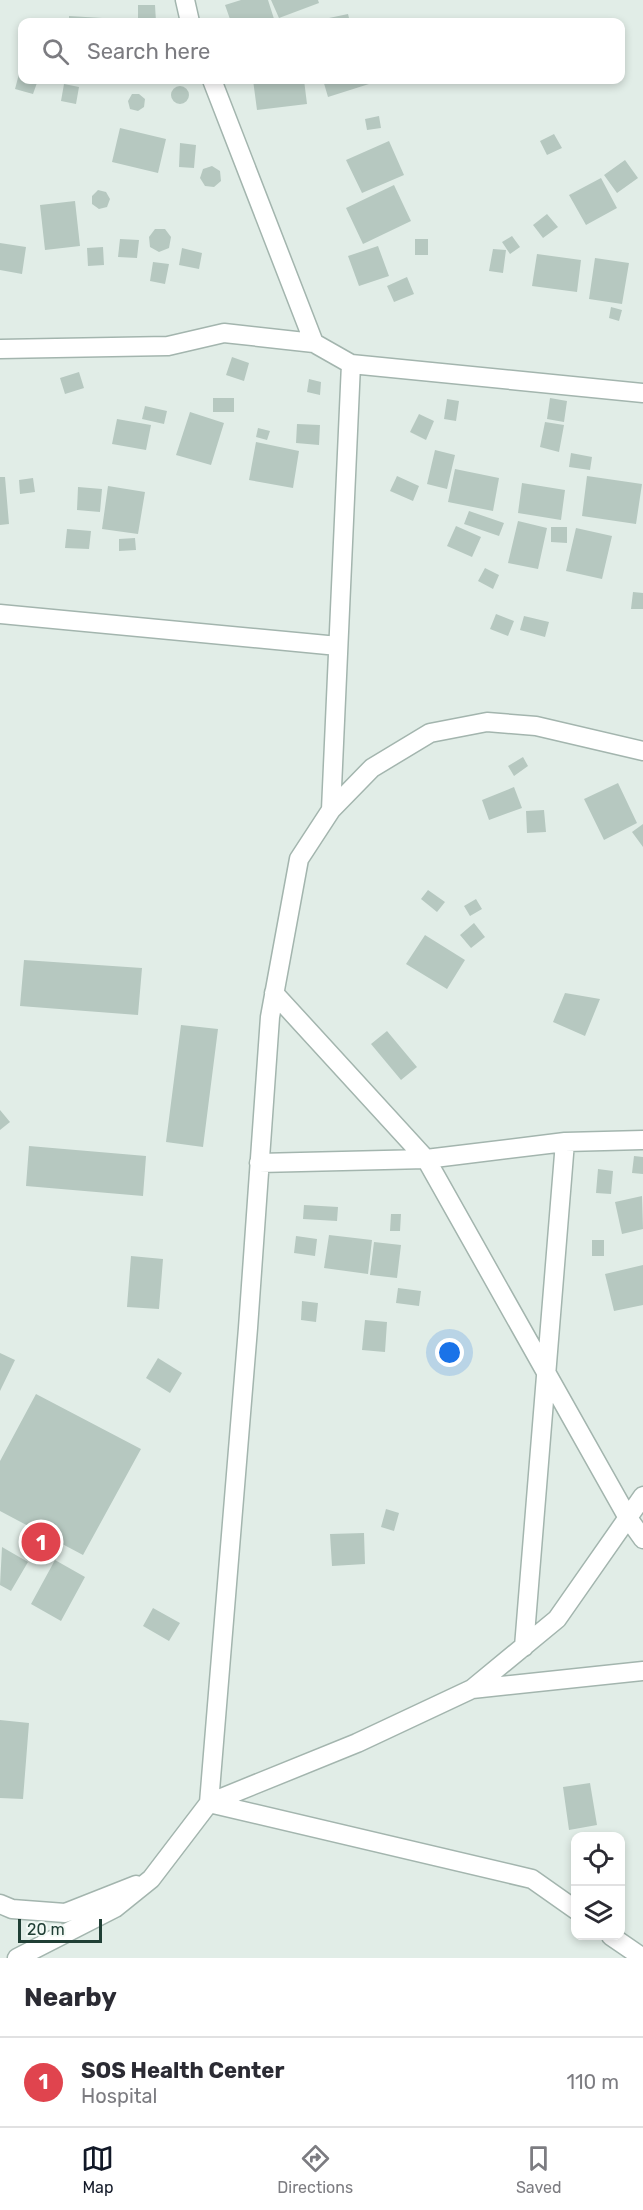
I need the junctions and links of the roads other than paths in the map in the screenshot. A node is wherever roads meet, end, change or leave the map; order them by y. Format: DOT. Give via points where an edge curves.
graph roads {
  1 [pos="184,0"];
  2 [pos="189,18"];
  3 [pos="214,84"];
  4 [pos="314,343"];
  5 [pos="0,349"];
  6 [pos="351,364"];
  7 [pos="643,393"];
  8 [pos="0,614"];
  9 [pos="338,646"];
  10 [pos="643,751"];
  11 [pos="331,810"];
  12 [pos="274,993"];
  13 [pos="643,1140"];
  14 [pos="565,1142"];
  15 [pos="426,1159"];
  16 [pos="259,1163"];
  17 [pos="546,1373"];
  18 [pos="643,1496"];
  19 [pos="628,1518"];
  20 [pos="643,1539"];
  21 [pos="524,1647"];
  22 [pos="643,1671"];
  23 [pos="472,1689"];
  24 [pos="209,1803"];
  25 [pos="151,1879"];
  26 [pos="0,1904"];
  27 [pos="571,1906"];
  28 [pos="618,1940"];
  29 [pos="17,1958"];
  30 [pos="643,1958"];
  1 -- 2 [label="street"];
  3 -- 4 [label="street"];
  4 -- 5 [label="street" via="224,333 168,346"];
  4 -- 6 [label="street"];
  6 -- 7 [label="street"];
  6 -- 9 [label="street"];
  8 -- 9 [label="street"];
  9 -- 11 [label="street"];
  10 -- 11 [label="street" via="536,726 487,722 430,734 372,768"];
  11 -- 12 [label="street" via="299,859"];
  12 -- 15 [label="street"];
  12 -- 16 [label="street"];
  13 -- 14 [label="street"];
  14 -- 15 [label="street"];
  14 -- 17 [label="street"];
  15 -- 16 [label="street"];
  15 -- 17 [label="street"];
  16 -- 24 [label="street"];
  17 -- 19 [label="street"];
  17 -- 21 [label="street"];
  18 -- 19 [label="street"];
  19 -- 20 [label="street"];
  19 -- 21 [label="street" via="557,1619"];
  21 -- 23 [label="street"];
  22 -- 23 [label="street"];
  23 -- 24 [label="street" via="357,1743"];
  24 -- 25 [label="street"];
  24 -- 27 [label="street" via="532,1879"];
  25 -- 26 [label="street" via="65,1913 12,1909"];
  25 -- 29 [label="street" via="115,1908"];
  28 -- 30 [label="street"];
}
